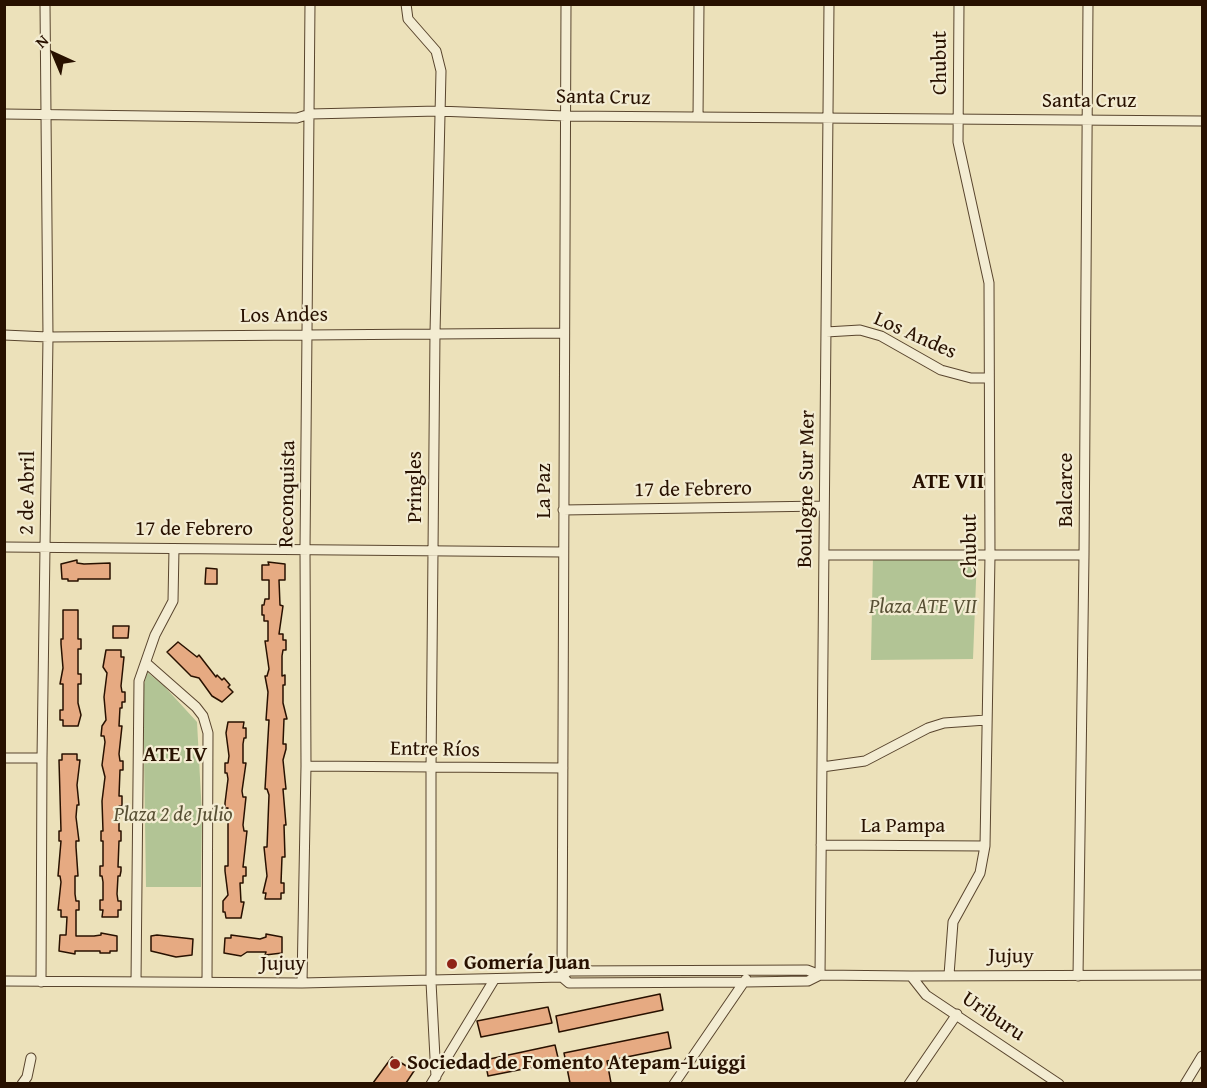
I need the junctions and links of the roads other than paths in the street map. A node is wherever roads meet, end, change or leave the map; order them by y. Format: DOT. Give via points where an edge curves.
graph roads {
  1 [pos="45,4"];
  2 [pos="310,4"];
  3 [pos="406,4"];
  4 [pos="566,4"];
  5 [pos="699,4"];
  6 [pos="829,4"];
  7 [pos="959,4"];
  8 [pos="1088,4"];
  9 [pos="438,111"];
  10 [pos="4,114"];
  11 [pos="45,114"];
  12 [pos="310,114"];
  13 [pos="565,116"];
  14 [pos="698,117"];
  15 [pos="828,119"];
  16 [pos="959,120"];
  17 [pos="1088,120"];
  18 [pos="1203,121"];
  19 [pos="826,332"];
  20 [pos="435,333"];
  21 [pos="564,333"];
  22 [pos="307,334"];
  23 [pos="4,335"];
  24 [pos="48,337"];
  25 [pos="989,378"];
  26 [pos="824,506"];
  27 [pos="563,510"];
  28 [pos="46,546"];
  29 [pos="4,547"];
  30 [pos="174,549"];
  31 [pos="305,549"];
  32 [pos="433,550"];
  33 [pos="562,552"];
  34 [pos="824,555"];
  35 [pos="1084,555"];
  36 [pos="990,556"];
  37 [pos="146,663"];
  38 [pos="986,720"];
  39 [pos="4,758"];
  40 [pos="42,758"];
  41 [pos="306,766"];
  42 [pos="822,767"];
  43 [pos="431,768"];
  44 [pos="562,768"];
  45 [pos="821,845"];
  46 [pos="986,846"];
  47 [pos="751,971"];
  48 [pos="820,975"];
  49 [pos="949,975"];
  50 [pos="1203,975"];
  51 [pos="911,976"];
  52 [pos="1077,976"];
  53 [pos="562,977"];
  54 [pos="494,980"];
  55 [pos="4,981"];
  56 [pos="42,981"];
  57 [pos="136,981"];
  58 [pos="207,982"];
  59 [pos="431,982"];
  60 [pos="744,982"];
  61 [pos="302,983"];
  62 [pos="957,1014"];
  63 [pos="1203,1056"];
  64 [pos="31,1058"];
  65 [pos="434,1080"];
  66 [pos="22,1083"];
  67 [pos="674,1083"];
  68 [pos="909,1083"];
  69 [pos="1059,1083"];
  70 [pos="1185,1083"];
  1 -- 11 [label="street, 2 de Abril"];
  2 -- 12 [label="street, Reconquista"];
  3 -- 9 [label="street, Pringles" via="408,19 441,61"];
  4 -- 13 [label="street, La Paz"];
  5 -- 14 [label="street"];
  6 -- 15 [label="street, Boulogne Sur Mer"];
  7 -- 16 [label="street, Chubut"];
  8 -- 17 [label="street, Balcarce"];
  9 -- 12 [label="street, Santa Cruz"];
  9 -- 13 [label="street, Santa Cruz"];
  9 -- 20 [label="street, Pringles"];
  10 -- 11 [label="street, Santa Cruz"];
  11 -- 12 [label="street, Santa Cruz" via="297,118"];
  11 -- 24 [label="street, 2 de Abril"];
  12 -- 22 [label="street, Reconquista"];
  13 -- 14 [label="street, Santa Cruz"];
  13 -- 21 [label="street, La Paz"];
  14 -- 15 [label="street, Santa Cruz"];
  15 -- 16 [label="street, Santa Cruz"];
  15 -- 19 [label="street, Boulogne Sur Mer"];
  16 -- 17 [label="street, Santa Cruz"];
  16 -- 25 [label="street, Chubut" via="960,160 989,283"];
  17 -- 18 [label="street, Santa Cruz"];
  17 -- 35 [label="street, Balcarce"];
  19 -- 25 [label="street, Los Andes" via="860,330 881,336 941,370"];
  19 -- 26 [label="street, Boulogne Sur Mer"];
  20 -- 21 [label="street, Los Andes"];
  20 -- 22 [label="street, Los Andes"];
  20 -- 32 [label="street, Pringles"];
  21 -- 27 [label="street, La Paz"];
  22 -- 24 [label="street, Los Andes"];
  22 -- 31 [label="street, Reconquista"];
  23 -- 24 [label="street, Los Andes"];
  24 -- 28 [label="street, 2 de Abril"];
  25 -- 36 [label="street, Chubut"];
  26 -- 27 [label="street, 17 de Febrero"];
  26 -- 34 [label="street, Boulogne Sur Mer"];
  27 -- 33 [label="street, La Paz"];
  28 -- 29 [label="street, 17 de Febrero"];
  28 -- 30 [label="street, 17 de Febrero"];
  28 -- 40 [label="street, 2 de Abril"];
  30 -- 31 [label="street, 17 de Febrero"];
  30 -- 37 [label="street" via="173,601"];
  31 -- 32 [label="street, 17 de Febrero"];
  31 -- 41 [label="street, Reconquista"];
  32 -- 33 [label="street, 17 de Febrero"];
  32 -- 43 [label="street, Pringles"];
  33 -- 44 [label="street, La Paz"];
  34 -- 36 [label="street"];
  34 -- 42 [label="street, Boulogne Sur Mer"];
  35 -- 36 [label="street"];
  35 -- 52 [label="street, Balcarce"];
  36 -- 38 [label="street, Chubut"];
  37 -- 57 [label="street" via="139,681 137,726"];
  37 -- 58 [label="street" via="196,707 208,733"];
  38 -- 42 [label="street" via="944,723 865,761"];
  38 -- 46 [label="street, Chubut"];
  39 -- 40 [label="street"];
  40 -- 56 [label="street, 2 de Abril"];
  41 -- 43 [label="street, Entre Ríos"];
  41 -- 61 [label="street, Reconquista"];
  42 -- 45 [label="street, Boulogne Sur Mer"];
  43 -- 44 [label="street, Entre Ríos"];
  43 -- 59 [label="street, Pringles"];
  44 -- 53 [label="street, La Paz"];
  45 -- 46 [label="street, La Pampa"];
  45 -- 48 [label="street, Boulogne Sur Mer"];
  46 -- 49 [label="street, Chubut" via="980,873 953,921"];
  47 -- 48 [label="street" via="807,970"];
  47 -- 53 [label="street" via="568,971"];
  47 -- 60 [label="street"];
  48 -- 51 [label="street, Jujuy"];
  48 -- 60 [label="street" via="808,981"];
  49 -- 51 [label="street, Jujuy"];
  49 -- 52 [label="street, Jujuy"];
  50 -- 52 [label="street, Jujuy"];
  51 -- 62 [label="street, Uriburu" via="927,995"];
  53 -- 54 [label="street, Jujuy"];
  53 -- 60 [label="street" via="568,983"];
  54 -- 59 [label="street, Jujuy"];
  54 -- 65 [label="street"];
  55 -- 56 [label="street, Jujuy"];
  56 -- 57 [label="street, Jujuy"];
  57 -- 58 [label="street, Jujuy"];
  58 -- 61 [label="street, Jujuy"];
  59 -- 61 [label="street, Jujuy"];
  59 -- 65 [label="street, Pringles"];
  60 -- 67 [label="street"];
  62 -- 68 [label="street"];
  62 -- 69 [label="street, Uriburu"];
  63 -- 70 [label="street"];
  64 -- 66 [label="street"];
}
